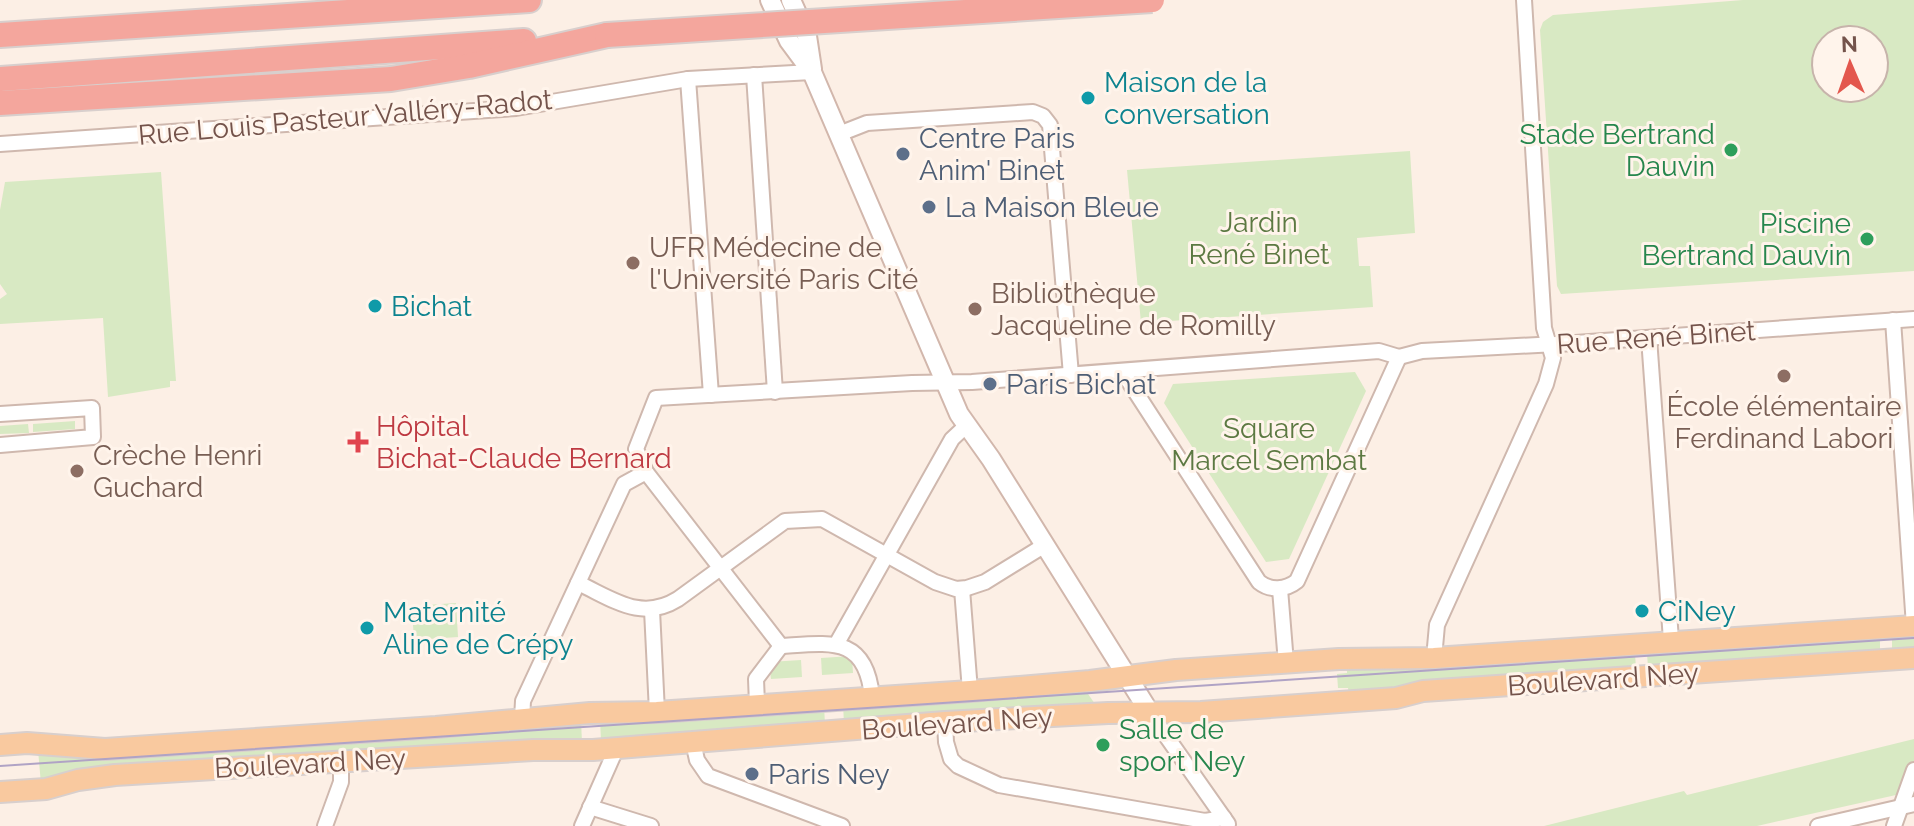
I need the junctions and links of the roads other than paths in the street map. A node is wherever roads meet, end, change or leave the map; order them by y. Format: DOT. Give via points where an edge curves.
graph roads {
  1 [pos="529,0"];
  2 [pos="770,0"];
  3 [pos="791,0"];
  4 [pos="1152,0"];
  5 [pos="1524,0"];
  6 [pos="0,35"];
  7 [pos="607,35"];
  8 [pos="812,72"];
  9 [pos="754,75"];
  10 [pos="0,79"];
  11 [pos="688,79"];
  12 [pos="0,103"];
  13 [pos="839,134"];
  14 [pos="0,144"];
  15 [pos="1914,319"];
  16 [pos="1893,320"];
  17 [pos="1649,338"];
  18 [pos="1549,345"];
  19 [pos="1399,357"];
  20 [pos="1122,371"];
  21 [pos="1071,375"];
  22 [pos="945,382"];
  23 [pos="775,392"];
  24 [pos="711,395"];
  25 [pos="0,414"];
  26 [pos="967,425"];
  27 [pos="0,445"];
  28 [pos="646,472"];
  29 [pos="1045,545"];
  30 [pos="887,555"];
  31 [pos="721,567"];
  32 [pos="578,583"];
  33 [pos="962,589"];
  34 [pos="1280,589"];
  35 [pos="652,610"];
  36 [pos="1914,626"];
  37 [pos="1671,640"];
  38 [pos="837,643"];
  39 [pos="781,646"];
  40 [pos="1434,658"];
  41 [pos="1914,658"];
  42 [pos="1286,663"];
  43 [pos="1128,676"];
  44 [pos="970,691"];
  45 [pos="872,697"];
  46 [pos="757,704"];
  47 [pos="657,712"];
  48 [pos="1150,713"];
  49 [pos="522,719"];
  50 [pos="945,722"];
  51 [pos="693,742"];
  52 [pos="0,745"];
  53 [pos="617,747"];
  54 [pos="341,762"];
  55 [pos="1914,770"];
  56 [pos="0,792"];
  57 [pos="1906,802"];
  58 [pos="590,807"];
  59 [pos="1226,822"];
  60 [pos="325,826"];
  61 [pos="582,826"];
  62 [pos="651,826"];
  63 [pos="842,826"];
  64 [pos="1818,826"];
  65 [pos="1894,826"];
  1 -- 6 [label="highway"];
  2 -- 8 [label="street" via="789,41"];
  3 -- 8 [label="street" via="807,36"];
  4 -- 7 [label="highway, bridge"];
  5 -- 18 [label="street"];
  7 -- 10 [label="highway"];
  7 -- 12 [label="highway" via="391,79"];
  8 -- 9 [label="street, Rue Louis Pasteur Valléry-Radot"];
  8 -- 13 [label="street"];
  9 -- 11 [label="street, Rue Louis Pasteur Valléry-Radot"];
  9 -- 23 [label="street"];
  11 -- 14 [label="street, Rue Louis Pasteur Valléry-Radot" via="516,108"];
  11 -- 24 [label="street"];
  13 -- 21 [label="street" via="867,123 1033,112 1048,121"];
  13 -- 22 [label="street"];
  15 -- 16 [label="street, Rue René Binet"];
  16 -- 17 [label="street, Rue René Binet"];
  16 -- 36 [label="street"];
  17 -- 18 [label="street, Rue René Binet"];
  17 -- 37 [label="street"];
  18 -- 19 [label="street, Rue René Binet" via="1422,351"];
  18 -- 40 [label="street" via="1553,358 1546,384 1437,625"];
  19 -- 20 [label="street, Rue René Binet" via="1379,351"];
  19 -- 34 [label="street" via="1297,581"];
  20 -- 21 [label="street"];
  20 -- 34 [label="street" via="1259,582"];
  21 -- 22 [label="street"];
  22 -- 23 [label="street"];
  22 -- 26 [label="street"];
  23 -- 24 [label="street"];
  24 -- 28 [label="street" via="656,398 636,449"];
  25 -- 27 [label="street" via="92,408 93,437"];
  26 -- 29 [label="street"];
  26 -- 30 [label="street" via="952,439"];
  28 -- 31 [label="street"];
  28 -- 32 [label="street" via="624,484"];
  29 -- 33 [label="street" via="985,582"];
  29 -- 43 [label="street"];
  30 -- 31 [label="street" via="822,519 785,521"];
  30 -- 33 [label="street" via="945,586"];
  30 -- 38 [label="street"];
  31 -- 35 [label="street" via="670,604"];
  31 -- 39 [label="street"];
  32 -- 35 [label="street" via="634,608"];
  32 -- 49 [label="street" via="523,701"];
  33 -- 44 [label="street"];
  34 -- 42 [label="street"];
  35 -- 47 [label="street"];
  36 -- 37 [label="main road, Boulevard Ney"];
  37 -- 40 [label="main road, Boulevard Ney"];
  38 -- 39 [label="street"];
  38 -- 45 [label="street" via="853,652 870,673"];
  39 -- 46 [label="street" via="756,679"];
  40 -- 42 [label="main road, Boulevard Ney"];
  41 -- 48 [label="main road, Boulevard Ney"];
  42 -- 43 [label="main road, Boulevard Ney"];
  43 -- 44 [label="main road, Boulevard Ney"];
  43 -- 48 [label="street"];
  44 -- 45 [label="main road, Boulevard Ney"];
  45 -- 46 [label="main road, Boulevard Ney"];
  46 -- 47 [label="main road, Boulevard Ney"];
  47 -- 49 [label="main road, Boulevard Ney"];
  48 -- 50 [label="main road, Boulevard Ney"];
  48 -- 59 [label="street"];
  49 -- 52 [label="main road, Boulevard Ney" via="105,749"];
  50 -- 51 [label="main road, Boulevard Ney"];
  50 -- 59 [label="street" via="951,759 999,785"];
  51 -- 53 [label="main road, Boulevard Ney"];
  51 -- 63 [label="street" via="708,776"];
  53 -- 54 [label="main road, Boulevard Ney"];
  53 -- 58 [label="street"];
  54 -- 56 [label="main road, Boulevard Ney" via="100,776 46,789"];
  54 -- 60 [label="street" via="341,782"];
  55 -- 57 [label="street"];
  57 -- 64 [label="street"];
  57 -- 65 [label="street"];
  58 -- 61 [label="street"];
  58 -- 62 [label="street"];
}
